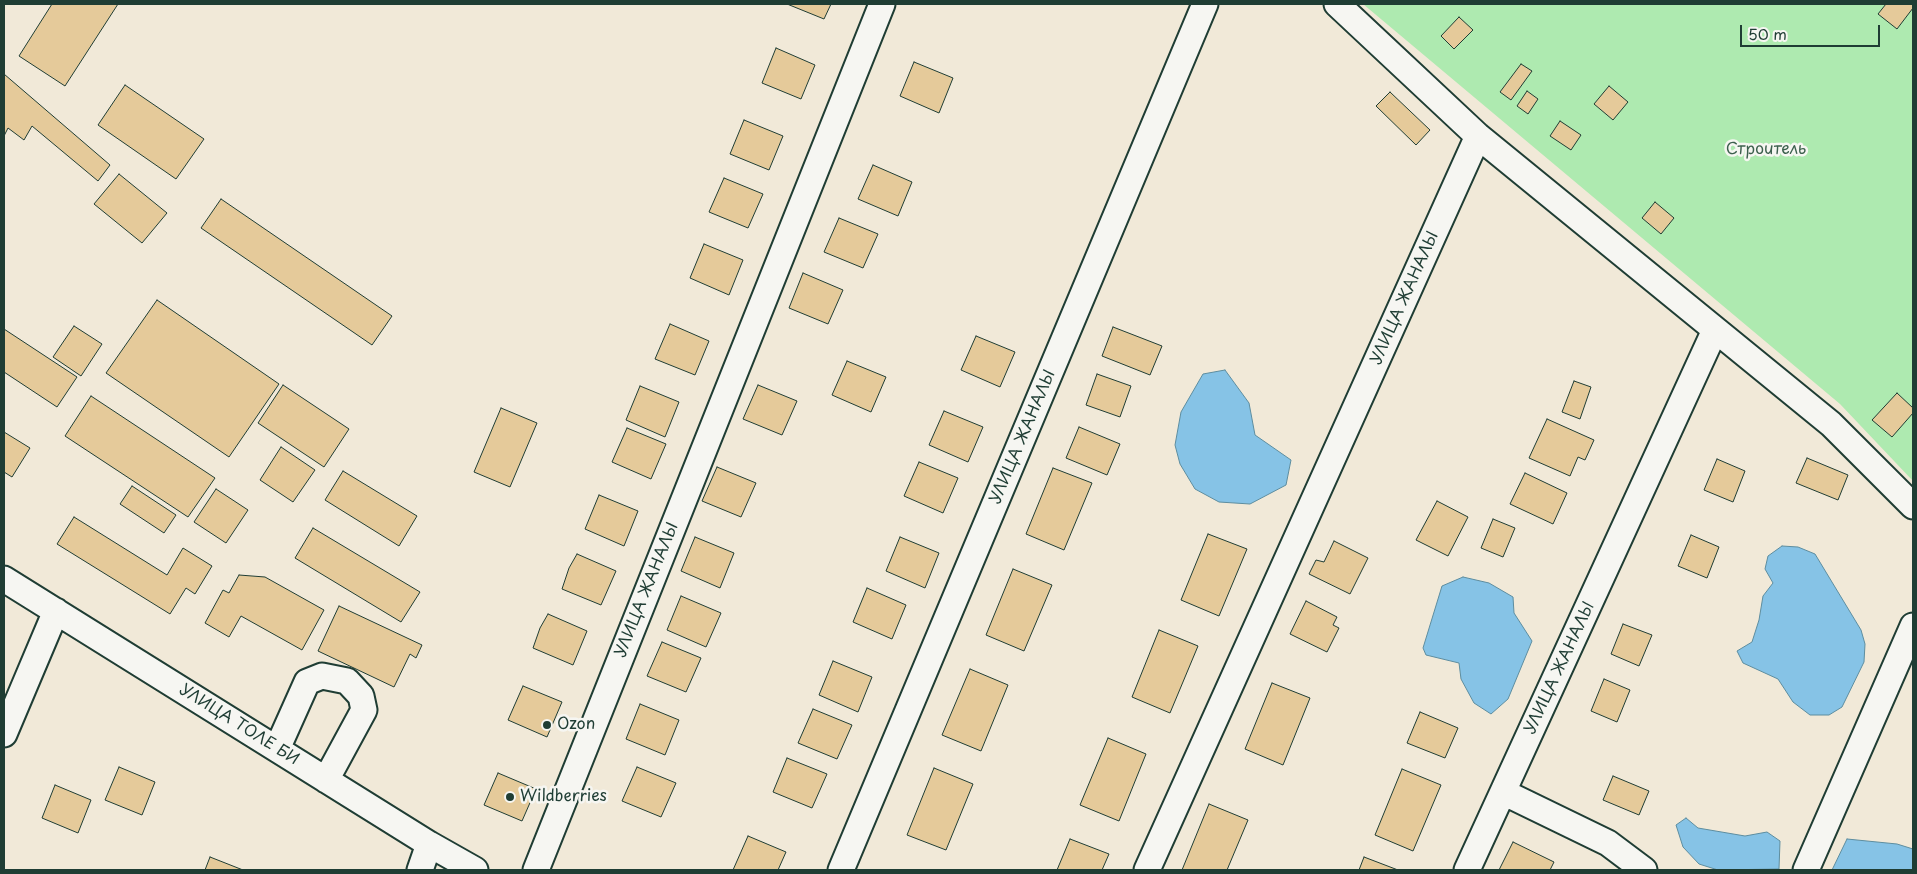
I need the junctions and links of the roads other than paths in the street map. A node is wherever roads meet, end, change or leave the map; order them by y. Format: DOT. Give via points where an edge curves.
graph roads {
  1 [pos="882,4"];
  2 [pos="1206,4"];
  3 [pos="1337,4"];
  4 [pos="1478,136"];
  5 [pos="1715,330"];
  6 [pos="1913,506"];
  7 [pos="4,580"];
  8 [pos="56,611"];
  9 [pos="1913,626"];
  10 [pos="4,734"];
  11 [pos="277,749"];
  12 [pos="326,780"];
  13 [pos="1503,792"];
  14 [pos="430,844"];
  15 [pos="420,870"];
  16 [pos="475,870"];
  17 [pos="536,870"];
  18 [pos="841,870"];
  19 [pos="1147,870"];
  20 [pos="1467,870"];
  21 [pos="1644,870"];
  22 [pos="1806,870"];
  1 -- 17 [label="street, УЛИЦА ЖАНАЛЫ"];
  2 -- 18 [label="street, УЛИЦА ЖАНАЛЫ"];
  3 -- 4 [label="street"];
  4 -- 5 [label="street"];
  4 -- 19 [label="street, УЛИЦА ЖАНАЛЫ"];
  5 -- 6 [label="street" via="1831,424"];
  5 -- 13 [label="street, УЛИЦА ЖАНАЛЫ"];
  7 -- 8 [label="street, УЛИЦА ТОЛЕ БИ"];
  8 -- 10 [label="street"];
  8 -- 11 [label="street, УЛИЦА ТОЛЕ БИ"];
  9 -- 22 [label="street"];
  11 -- 12 [label="street, УЛИЦА ТОЛЕ БИ"];
  11 -- 12 [label="street" via="307,682 322,676 347,681 361,696 364,710"];
  12 -- 14 [label="street, УЛИЦА ТОЛЕ БИ"];
  13 -- 20 [label="street, УЛИЦА ЖАНАЛЫ"];
  13 -- 21 [label="street" via="1608,843"];
  14 -- 15 [label="street"];
  14 -- 16 [label="street, УЛИЦА ТОЛЕ БИ"];
}
